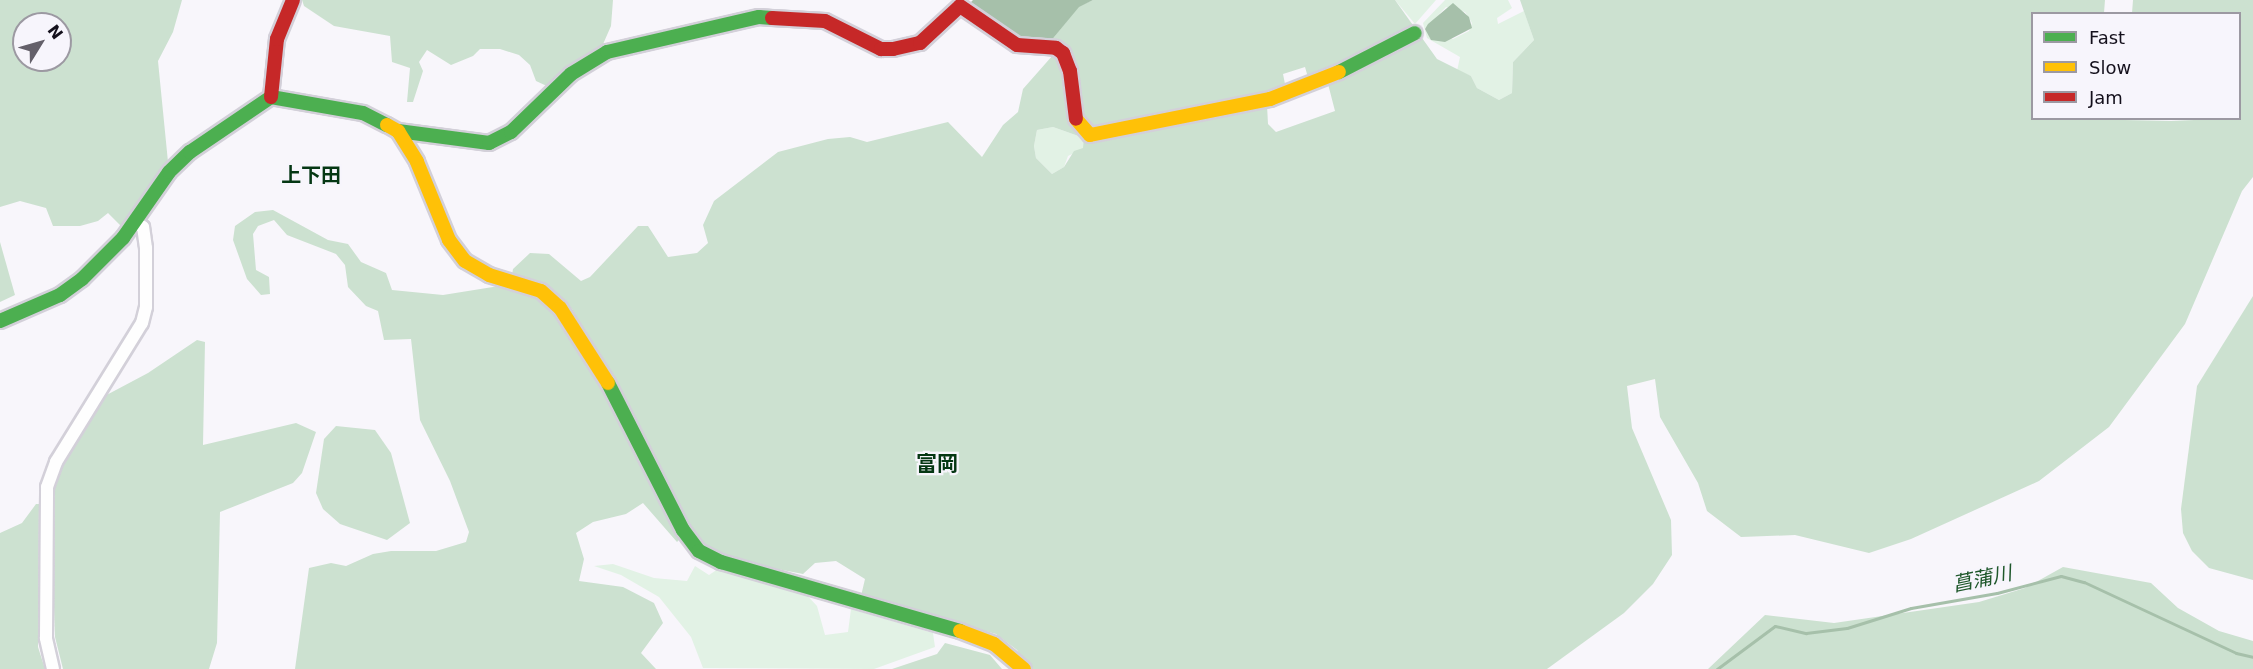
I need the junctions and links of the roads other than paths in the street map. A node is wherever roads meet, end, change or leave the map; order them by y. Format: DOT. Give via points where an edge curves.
graph roads {
  1 [pos="293,0"];
  2 [pos="1415,33"];
  3 [pos="271,97"];
  4 [pos="398,131"];
  5 [pos="134,222"];
  6 [pos="0,321"];
  7 [pos="53,669"];
  8 [pos="1024,669"];
  1 -- 3 [label="street" via="277,39"];
  2 -- 4 [label="street" via="1320,82 1270,99 1090,135 1077,122 1070,71 1063,53 1056,48 1017,45 960,6 920,43 893,50 881,49 825,21 759,17 607,52 571,74 511,132 489,143"];
  3 -- 4 [label="street" via="363,113"];
  3 -- 5 [label="street" via="190,152 169,172"];
  4 -- 8 [label="street" via="417,162 456,252 477,270 541,291 572,324 601,370 683,530 699,551 721,562 964,632 994,644"];
  5 -- 6 [label="street" via="105,260 82,279 60,295"];
  5 -- 7 [label="street" via="143,227 146,248 146,307 142,323 56,462 46,487 46,638"];
}
